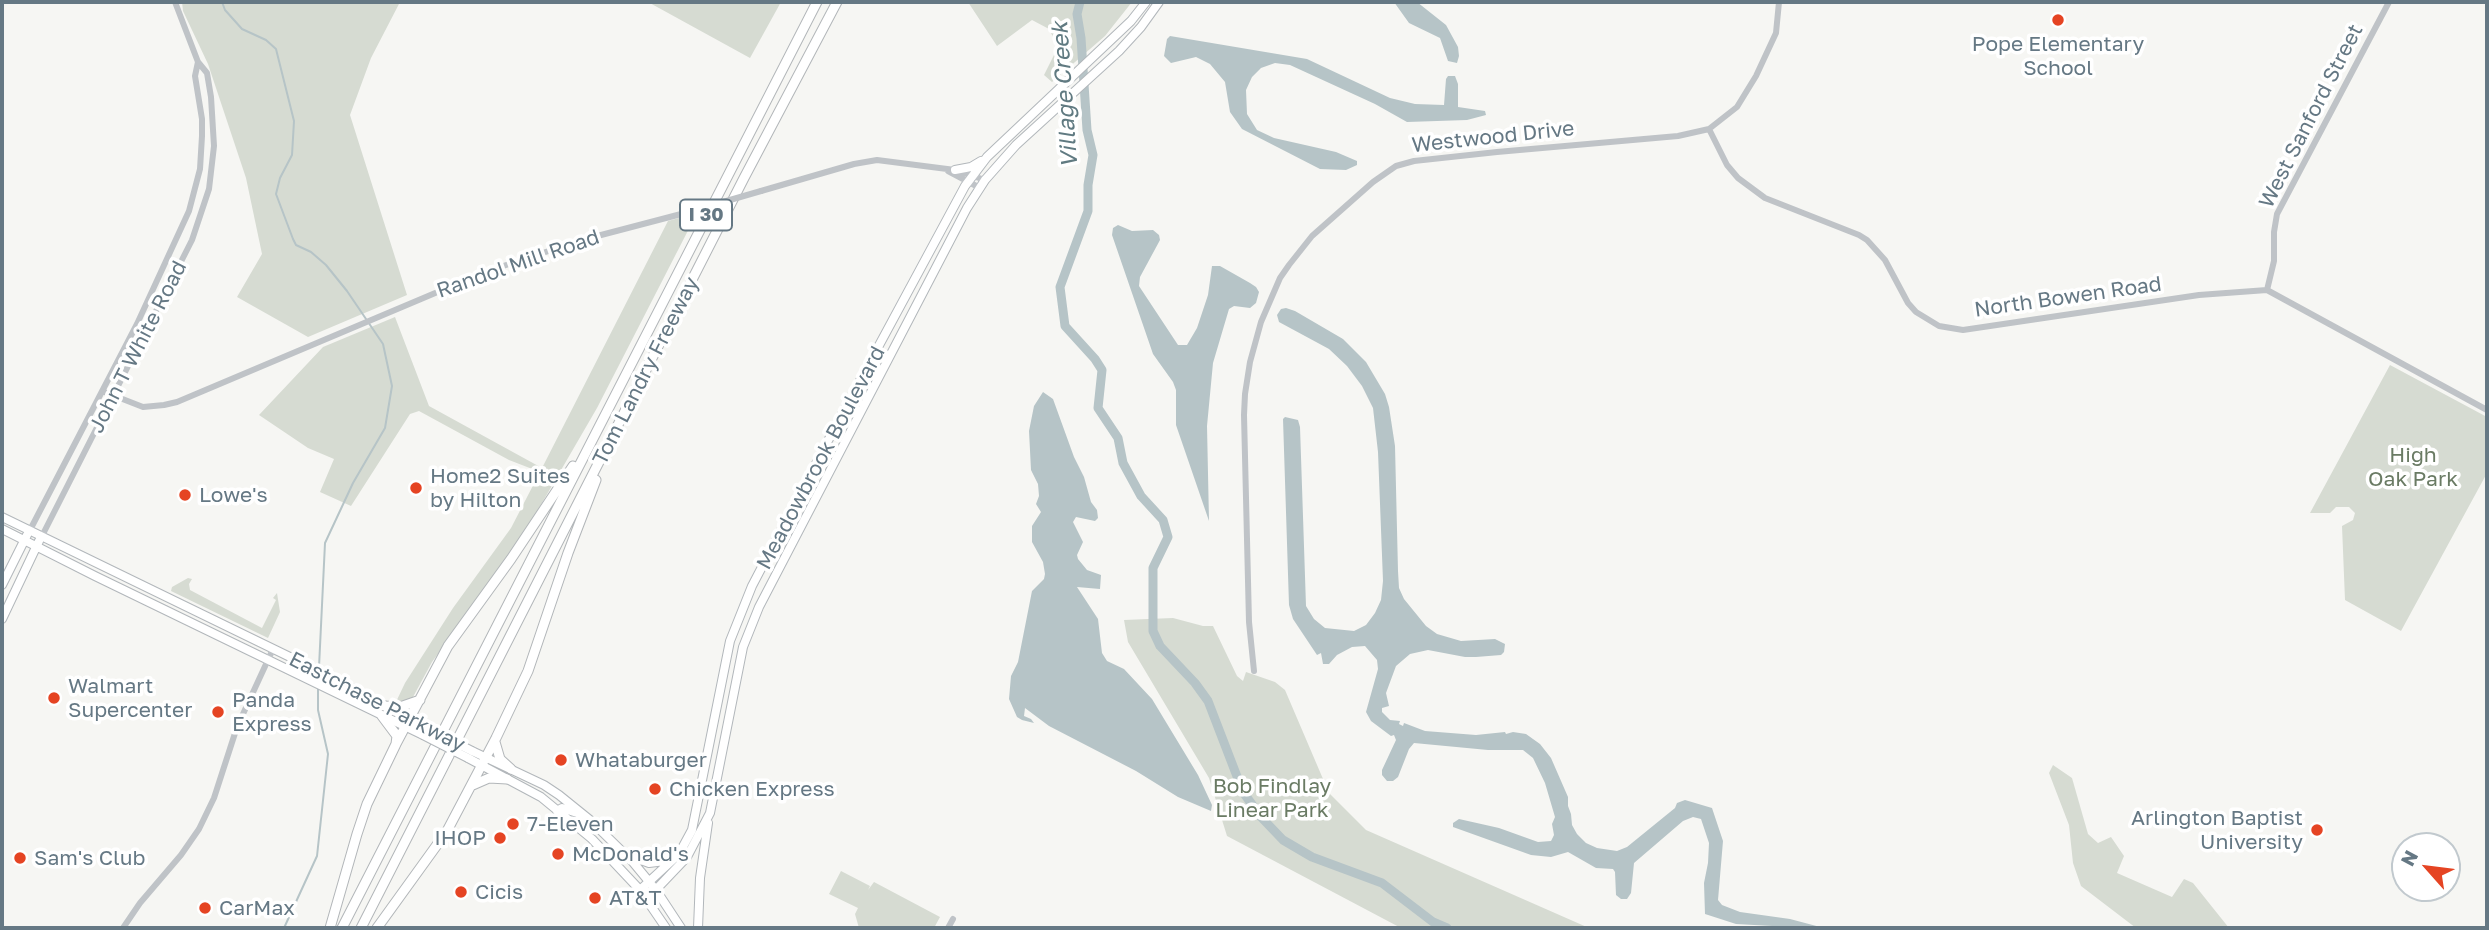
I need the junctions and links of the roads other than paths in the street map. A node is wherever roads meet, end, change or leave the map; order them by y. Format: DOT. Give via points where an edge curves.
graph roads {
  1 [pos="175,2"];
  2 [pos="817,2"];
  3 [pos="837,2"];
  4 [pos="1146,2"];
  5 [pos="1158,2"];
  6 [pos="1779,2"];
  7 [pos="2389,2"];
  8 [pos="198,62"];
  9 [pos="1709,129"];
  10 [pos="987,157"];
  11 [pos="952,170"];
  12 [pos="970,179"];
  13 [pos="982,184"];
  14 [pos="2267,290"];
  15 [pos="864,374"];
  16 [pos="876,382"];
  17 [pos="102,391"];
  18 [pos="113,397"];
  19 [pos="2487,410"];
  20 [pos="597,429"];
  21 [pos="612,439"];
  22 [pos="801,493"];
  23 [pos="813,499"];
  24 [pos="2,517"];
  25 [pos="2,528"];
  26 [pos="30,530"];
  27 [pos="42,536"];
  28 [pos="25,540"];
  29 [pos="36,545"];
  30 [pos="2,585"];
  31 [pos="162,595"];
  32 [pos="156,606"];
  33 [pos="2,618"];
  34 [pos="734,630"];
  35 [pos="747,634"];
  36 [pos="273,649"];
  37 [pos="269,659"];
  38 [pos="1254,671"];
  39 [pos="420,700"];
  40 [pos="383,711"];
  41 [pos="407,722"];
  42 [pos="495,740"];
  43 [pos="396,744"];
  44 [pos="484,762"];
  45 [pos="511,769"];
  46 [pos="507,779"];
  47 [pos="472,786"];
  48 [pos="541,797"];
  49 [pos="565,799"];
  50 [pos="557,811"];
  51 [pos="710,813"];
  52 [pos="582,814"];
  53 [pos="621,849"];
  54 [pos="682,849"];
  55 [pos="649,882"];
  56 [pos="640,890"];
  57 [pos="656,890"];
  58 [pos="647,899"];
  59 [pos="953,919"];
  60 [pos="123,928"];
  61 [pos="330,928"];
  62 [pos="342,928"];
  63 [pos="361,928"];
  64 [pos="377,928"];
  65 [pos="666,928"];
  66 [pos="681,928"];
  67 [pos="698,928"];
  68 [pos="948,928"];
  1 -- 8 [label="street, John T White Road"];
  2 -- 20 [label="highway, Tom Landry Freeway / I 30"];
  3 -- 21 [label="highway, Tom Landry Freeway / I 30"];
  4 -- 10 [label="main road, Meadowbrook Boulevard" via="1131,22"];
  5 -- 13 [label="main road" via="1141,27 1016,145"];
  6 -- 9 [label="street, Westwood Drive" via="1776,33 1756,76 1737,107"];
  7 -- 14 [label="street, West Sanford Street" via="2277,214"];
  8 -- 17 [label="street, John T White Road" via="195,76 202,136 200,169 189,211"];
  8 -- 18 [label="street, John T White Road" via="207,72 211,97 214,155 209,189 192,240"];
  9 -- 14 [label="street, North Bowen Road" via="1727,165 1765,198 1867,240 1885,260 1908,303 1939,326 1963,330 2199,295"];
  9 -- 38 [label="street, Westwood Drive" via="1678,136 1414,161 1390,169 1312,236 1280,278 1268,303 1245,394"];
  10 -- 11 [label="main road" via="971,167"];
  10 -- 12 [label="main road, Meadowbrook Boulevard"];
  11 -- 12 [label="street, Randol Mill Road"];
  11 -- 18 [label="street, Randol Mill Road, bridge" via="877,160 854,164 540,253 164,405 143,407"];
  12 -- 13 [label="street, Randol Mill Road"];
  12 -- 15 [label="main road, Meadowbrook Boulevard"];
  13 -- 16 [label="main road, Meadowbrook Boulevard"];
  14 -- 19 [label="street"];
  15 -- 16 [label="main road"];
  15 -- 22 [label="main road, Meadowbrook Boulevard"];
  16 -- 23 [label="main road, Meadowbrook Boulevard"];
  17 -- 18 [label="street, Randol Mill Road"];
  17 -- 26 [label="street, John T White Road"];
  18 -- 27 [label="street, John T White Road"];
  20 -- 39 [label="highway" via="448,646"];
  20 -- 62 [label="highway, Tom Landry Freeway / I 30"];
  21 -- 42 [label="highway" via="528,671"];
  21 -- 63 [label="highway, Tom Landry Freeway / I 30"];
  22 -- 23 [label="main road"];
  22 -- 34 [label="main road, Meadowbrook Boulevard"];
  23 -- 35 [label="main road, Meadowbrook Boulevard"];
  24 -- 26 [label="main road"];
  25 -- 28 [label="main road"];
  26 -- 27 [label="main road, Eastchase Parkway"];
  26 -- 28 [label="main road, John T White Road"];
  27 -- 29 [label="main road, John T White Road"];
  27 -- 31 [label="main road, Eastchase Parkway"];
  28 -- 29 [label="main road, Eastchase Parkway"];
  28 -- 30 [label="main road, John T White Road"];
  29 -- 32 [label="main road, Eastchase Parkway"];
  29 -- 33 [label="main road, John T White Road"];
  31 -- 32 [label="main road"];
  31 -- 36 [label="main road, Eastchase Parkway"];
  32 -- 37 [label="main road, Eastchase Parkway"];
  34 -- 35 [label="main road"];
  34 -- 54 [label="main road, Meadowbrook Boulevard" via="698,806"];
  35 -- 51 [label="main road, Meadowbrook Boulevard"];
  36 -- 37 [label="street"];
  36 -- 40 [label="main road, Eastchase Parkway" via="343,683"];
  37 -- 40 [label="main road, Eastchase Parkway"];
  37 -- 60 [label="street" via="233,736 203,821"];
  39 -- 40 [label="highway"];
  39 -- 41 [label="highway"];
  40 -- 41 [label="main road, Eastchase Parkway"];
  40 -- 43 [label="highway" via="397,736"];
  41 -- 43 [label="highway"];
  41 -- 44 [label="main road, Eastchase Parkway, bridge"];
  42 -- 44 [label="highway"];
  42 -- 45 [label="highway" via="497,753"];
  43 -- 61 [label="highway" via="364,814"];
  44 -- 45 [label="main road, Eastchase Parkway"];
  44 -- 46 [label="main road, Eastchase Parkway"];
  44 -- 47 [label="highway"];
  45 -- 49 [label="main road, Eastchase Parkway"];
  46 -- 47 [label="highway" via="489,778"];
  46 -- 48 [label="main road, Eastchase Parkway"];
  47 -- 64 [label="highway" via="447,831"];
  48 -- 49 [label="main road"];
  48 -- 50 [label="main road, Eastchase Parkway"];
  49 -- 52 [label="main road, Eastchase Parkway"];
  50 -- 52 [label="main road" via="562,808"];
  50 -- 56 [label="main road, Eastchase Parkway" via="592,839"];
  51 -- 57 [label="main road, Meadowbrook Boulevard" via="687,857"];
  51 -- 67 [label="main road"];
  52 -- 53 [label="main road, Eastchase Parkway"];
  53 -- 54 [label="main road" via="649,863 665,861"];
  53 -- 55 [label="main road, Eastchase Parkway"];
  54 -- 55 [label="main road, Meadowbrook Boulevard"];
  55 -- 56 [label="main road, Meadowbrook Boulevard"];
  55 -- 57 [label="main road, Eastchase Parkway"];
  56 -- 58 [label="main road, Eastchase Parkway"];
  57 -- 58 [label="main road, Meadowbrook Boulevard"];
  57 -- 66 [label="main road, Eastchase Parkway"];
  58 -- 65 [label="main road, Eastchase Parkway"];
  59 -- 68 [label="street"];
}
